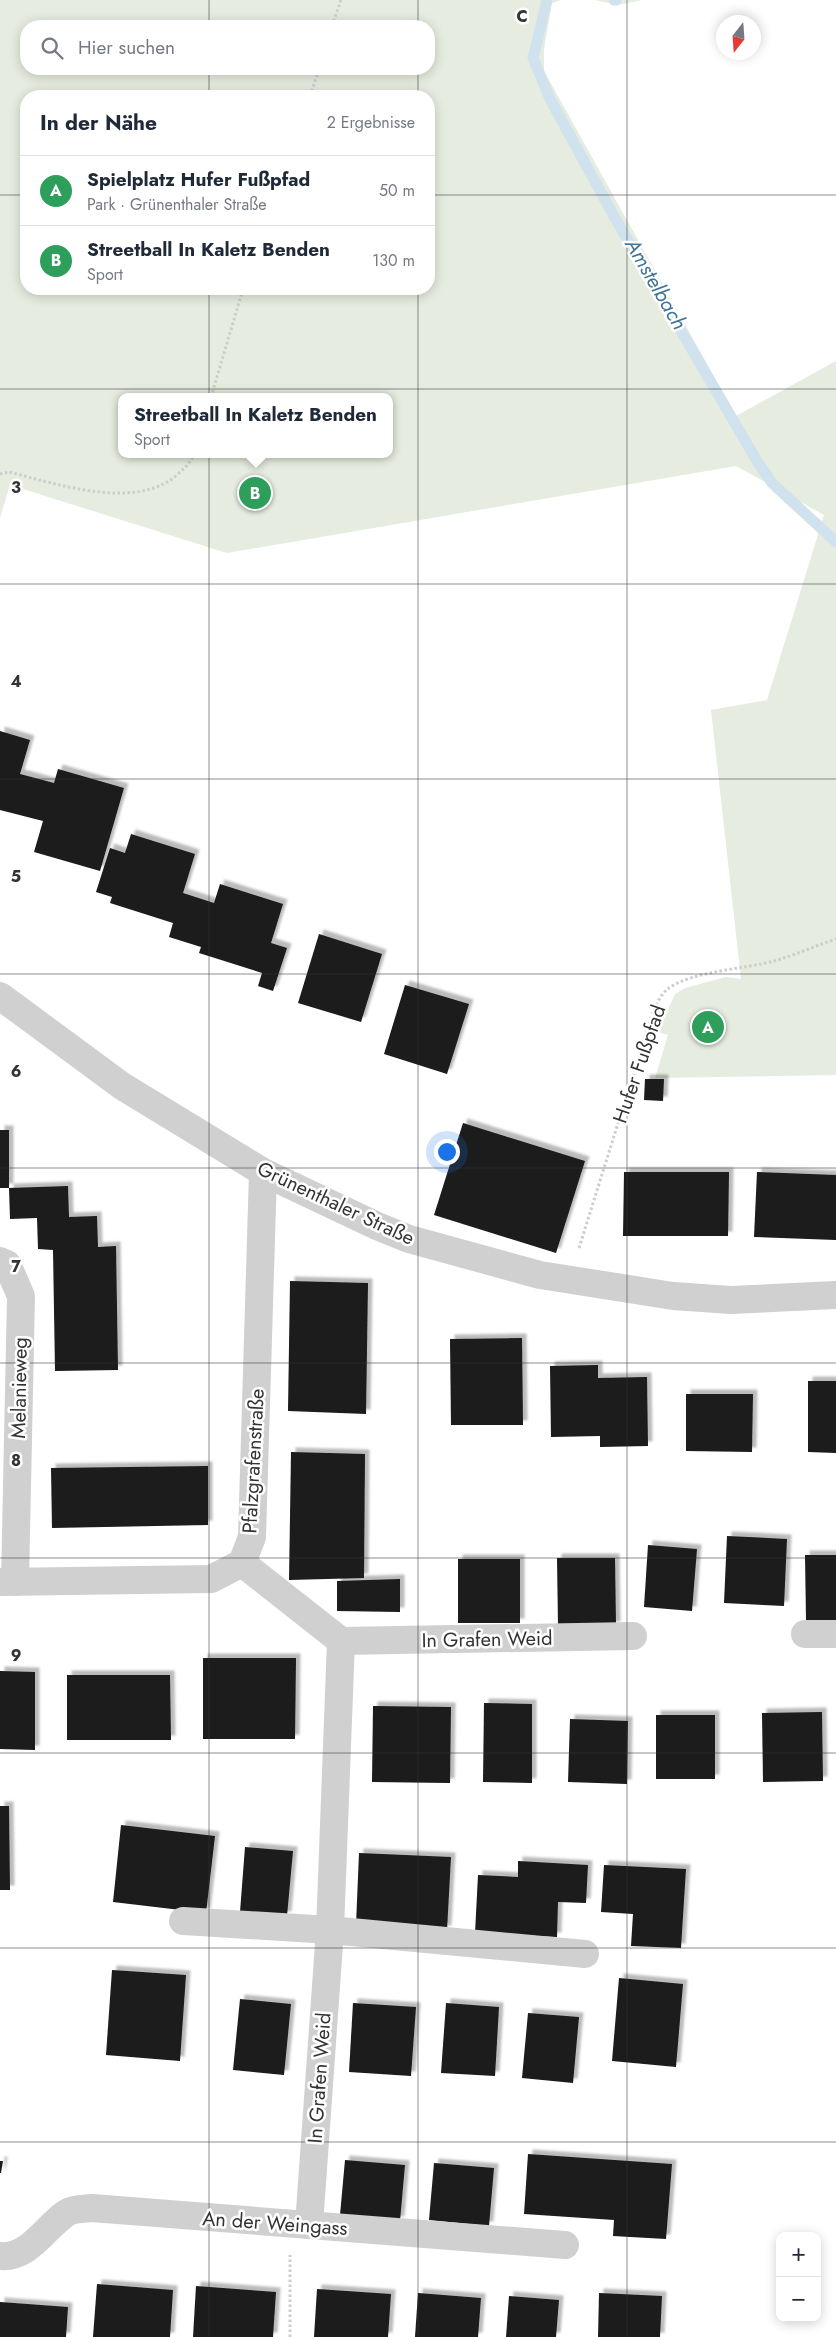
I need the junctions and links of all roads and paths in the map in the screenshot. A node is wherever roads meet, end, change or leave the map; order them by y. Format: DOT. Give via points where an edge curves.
graph roads {
  1 [pos="341,0"];
  2 [pos="334,20"];
  3 [pos="317,75"];
  4 [pos="312,90"];
  5 [pos="241,295"];
  6 [pos="212,393"];
  7 [pos="192,458"];
  8 [pos="0,474"];
  9 [pos="836,939"];
  10 [pos="0,996"];
  11 [pos="263,1172"];
  12 [pos="0,1261"];
  13 [pos="569,1280"];
  14 [pos="836,1296"];
  15 [pos="242,1563"];
  16 [pos="8,1582"];
  17 [pos="805,1634"];
  18 [pos="836,1634"];
  19 [pos="633,1636"];
  20 [pos="341,1641"];
  21 [pos="183,1921"];
  22 [pos="330,1930"];
  23 [pos="585,1954"];
  24 [pos="300,2225"];
  25 [pos="565,2245"];
  26 [pos="0,2256"];
  27 [pos="290,2337"];
  1 -- 2 [label="path"];
  3 -- 4 [label="path"];
  5 -- 6 [label="path"];
  7 -- 8 [label="path" via="167,483 136,493 86,490 9,472"];
  9 -- 13 [label="path, Hufer Fußpfad" via="773,961 732,968 668,988 650,1021"];
  10 -- 11 [label="street, Grünenthaler Straße" via="122,1086"];
  11 -- 13 [label="street, Grünenthaler Straße" via="409,1239"];
  11 -- 15 [label="street, Pfalzgrafenstraße" via="252,1537"];
  12 -- 16 [label="street, Melanieweg" via="7,1264 21,1296"];
  13 -- 14 [label="street, Grünenthaler Straße" via="673,1296 730,1300"];
  15 -- 16 [label="street, Pfalzgrafenstraße" via="211,1578"];
  15 -- 20 [label="street"];
  17 -- 18 [label="street"];
  19 -- 20 [label="street, In Grafen Weid"];
  20 -- 22 [label="street, In Grafen Weid"];
  21 -- 22 [label="street"];
  22 -- 23 [label="street"];
  22 -- 24 [label="street, In Grafen Weid"];
  24 -- 25 [label="street, An der Weingass"];
  24 -- 26 [label="street, An der Weingass" via="92,2208 66,2212 26,2249"];
  24 -- 27 [label="path"];
}
